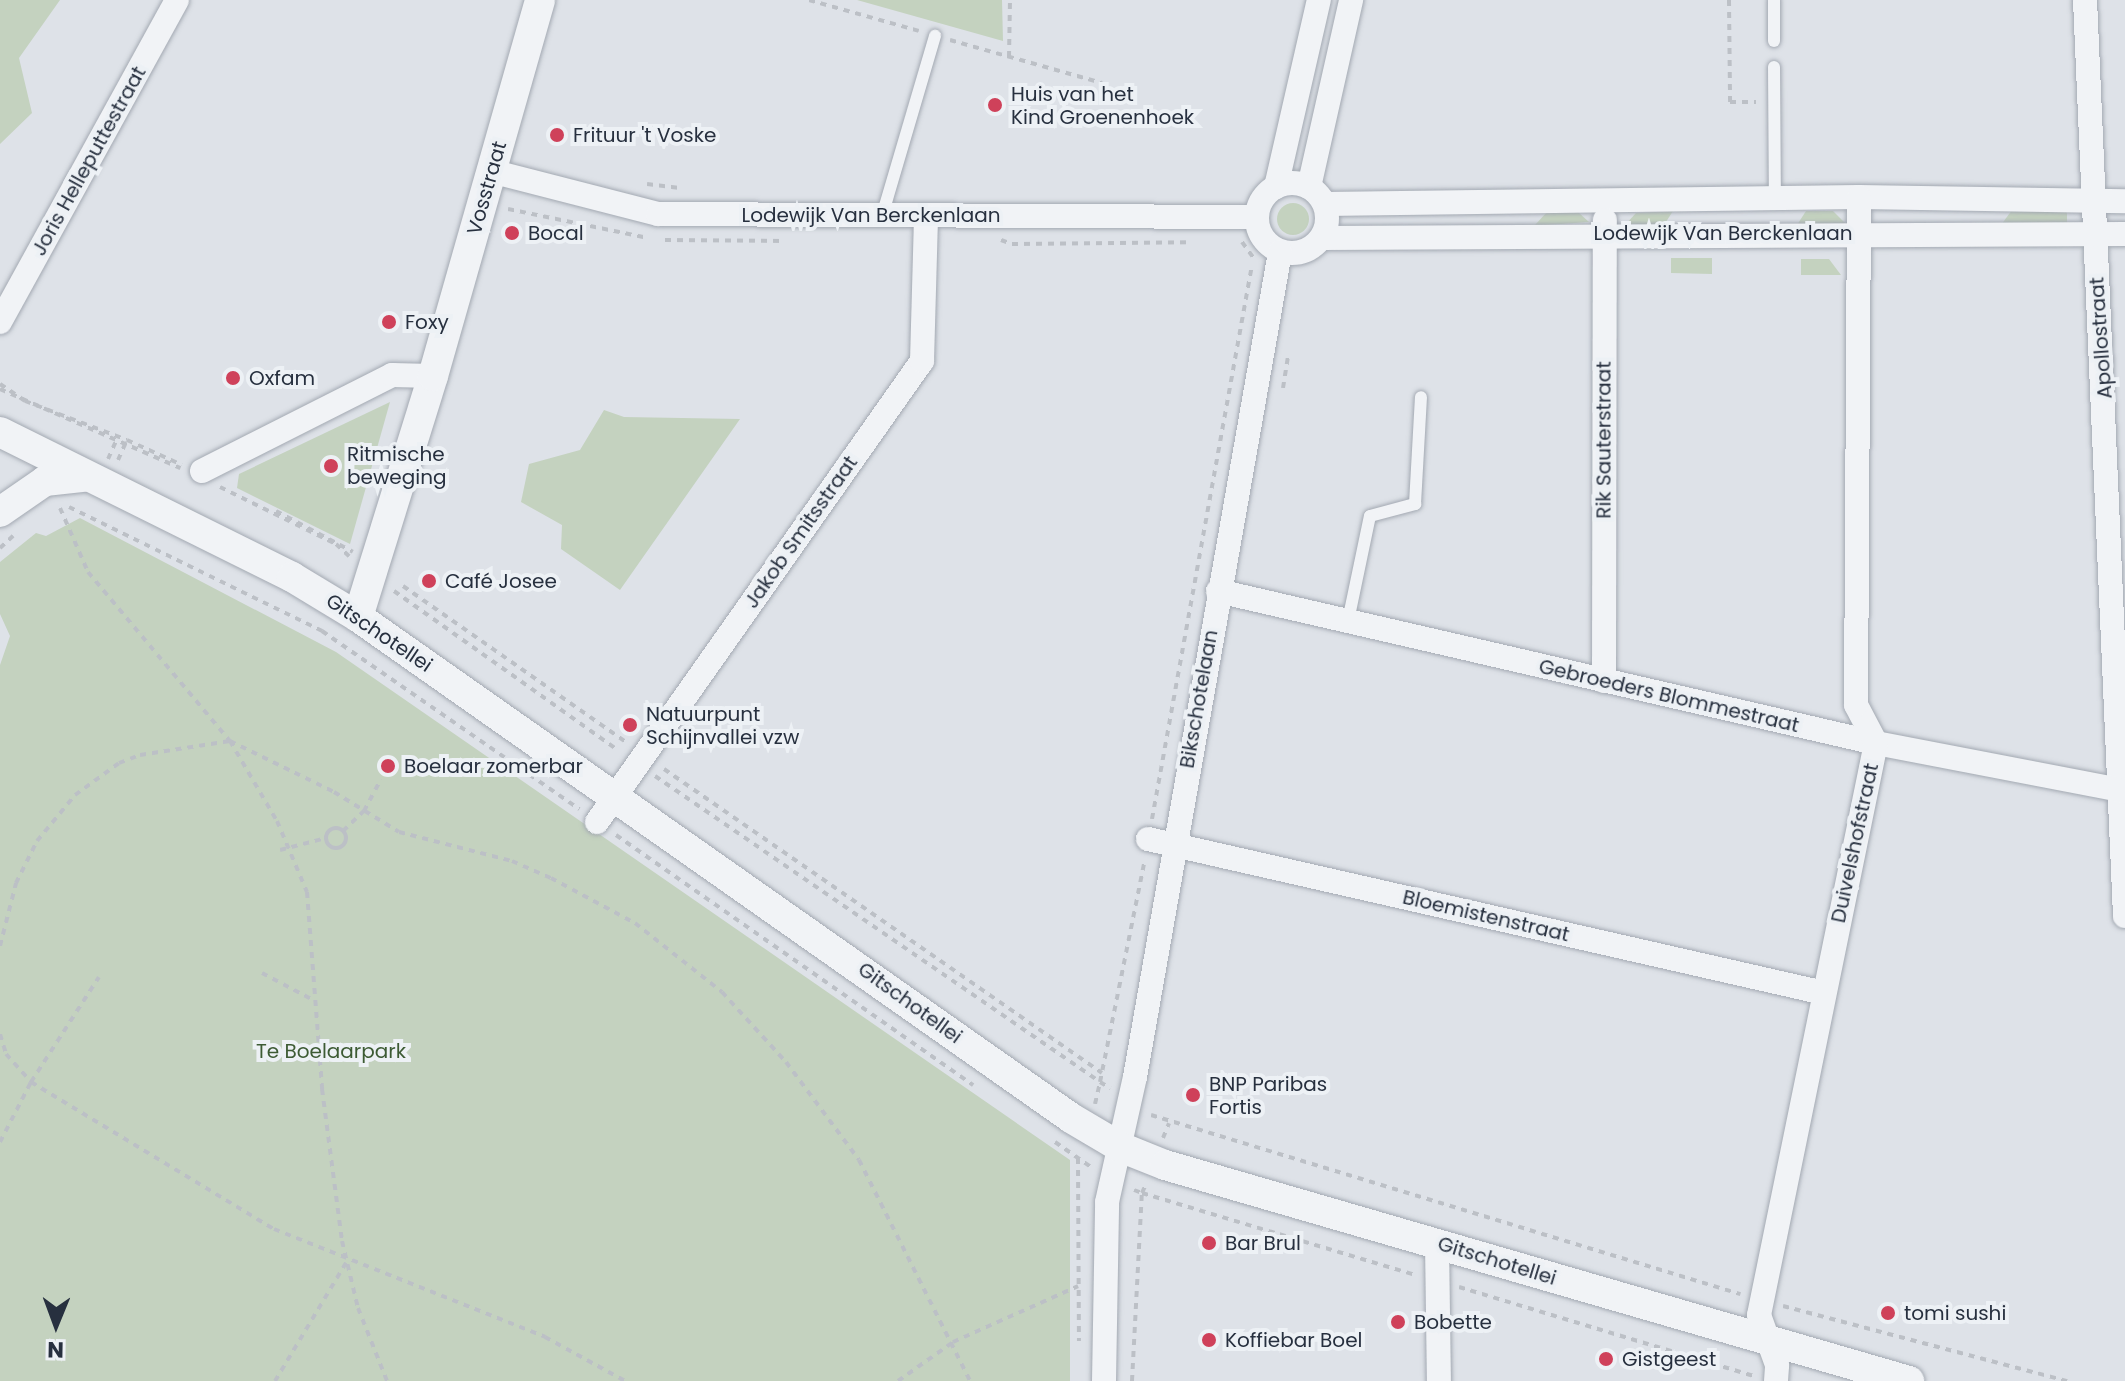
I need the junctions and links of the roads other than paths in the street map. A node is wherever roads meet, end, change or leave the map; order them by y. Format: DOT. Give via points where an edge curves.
graph roads {
  1 [pos="177,0"];
  2 [pos="540,0"];
  3 [pos="1319,0"];
  4 [pos="1351,0"];
  5 [pos="1774,0"];
  6 [pos="2085,0"];
  7 [pos="935,36"];
  8 [pos="1774,41"];
  9 [pos="1774,67"];
  10 [pos="491,171"];
  11 [pos="1276,187"];
  12 [pos="1317,196"];
  13 [pos="1859,197"];
  14 [pos="1775,198"];
  15 [pos="1605,199"];
  16 [pos="2093,201"];
  17 [pos="2125,201"];
  18 [pos="882,216"];
  19 [pos="926,216"];
  20 [pos="1257,217"];
  21 [pos="1605,233"];
  22 [pos="1859,233"];
  23 [pos="2125,234"];
  24 [pos="2094,235"];
  25 [pos="1322,238"];
  26 [pos="1274,248"];
  27 [pos="0,322"];
  28 [pos="433,376"];
  29 [pos="1421,397"];
  30 [pos="0,432"];
  31 [pos="200,474"];
  32 [pos="84,477"];
  33 [pos="2117,488"];
  34 [pos="1,509"];
  35 [pos="1218,591"];
  36 [pos="358,617"];
  37 [pos="1348,621"];
  38 [pos="1604,681"];
  39 [pos="1876,743"];
  40 [pos="2124,792"];
  41 [pos="614,797"];
  42 [pos="597,822"];
  43 [pos="1160,842"];
  44 [pos="2125,916"];
  45 [pos="1824,993"];
  46 [pos="1120,1147"];
  47 [pos="1437,1243"];
  48 [pos="1766,1342"];
  49 [pos="1104,1381"];
  50 [pos="1439,1381"];
  51 [pos="1776,1381"];
  52 [pos="1909,1381"];
  1 -- 27 [label="street, Joris Helleputtestraat"];
  2 -- 10 [label="street, Vosstraat"];
  3 -- 11 [label="street"];
  4 -- 12 [label="street"];
  5 -- 8 [label="lane"];
  6 -- 16 [label="street, Apollostraat"];
  7 -- 18 [label="lane"];
  9 -- 14 [label="lane"];
  10 -- 18 [label="street, Lodewijk Van Berckenlaan" via="658,214"];
  10 -- 28 [label="street, Vosstraat"];
  11 -- 12 [label="street"];
  11 -- 20 [label="street" via="1262,199"];
  12 -- 15 [label="street, Lodewijk Van Berckenlaan"];
  12 -- 25 [label="street"];
  13 -- 14 [label="street, Lodewijk Van Berckenlaan"];
  13 -- 16 [label="street, Lodewijk Van Berckenlaan"];
  13 -- 22 [label="street, Duivelshofstraat"];
  14 -- 15 [label="street, Lodewijk Van Berckenlaan"];
  15 -- 21 [label="street, Rik Sauterstraat"];
  16 -- 17 [label="street, Lodewijk Van Berckenlaan"];
  16 -- 24 [label="street, Apollostraat"];
  18 -- 19 [label="street, Lodewijk Van Berckenlaan"];
  19 -- 20 [label="street, Lodewijk Van Berckenlaan"];
  19 -- 41 [label="street, Jakob Smitsstraat" via="922,361"];
  20 -- 26 [label="street"];
  21 -- 22 [label="street, Lodewijk Van Berckenlaan"];
  21 -- 25 [label="street, Lodewijk Van Berckenlaan"];
  21 -- 38 [label="street, Rik Sauterstraat"];
  22 -- 24 [label="street, Lodewijk Van Berckenlaan"];
  22 -- 39 [label="street, Duivelshofstraat" via="1856,705"];
  23 -- 24 [label="street, Lodewijk Van Berckenlaan"];
  24 -- 33 [label="street, Apollostraat"];
  25 -- 26 [label="street" via="1307,251"];
  26 -- 35 [label="street, Bikschotelaan"];
  28 -- 31 [label="street" via="392,375"];
  28 -- 36 [label="street, Vosstraat"];
  29 -- 37 [label="lane" via="1415,504 1370,516"];
  30 -- 32 [label="street, Gitschotellei"];
  32 -- 34 [label="street" via="45,481"];
  32 -- 36 [label="street, Gitschotellei" via="107,482"];
  33 -- 40 [label="street, Apollostraat"];
  35 -- 37 [label="street, Gebroeders Blommestraat"];
  35 -- 43 [label="street, Bikschotelaan"];
  36 -- 41 [label="street, Gitschotellei"];
  37 -- 38 [label="street, Gebroeders Blommestraat"];
  38 -- 39 [label="street, Gebroeders Blommestraat"];
  39 -- 40 [label="street, Gebroeders Blommestraat"];
  39 -- 45 [label="street, Duivelshofstraat"];
  40 -- 44 [label="street, Apollostraat"];
  41 -- 42 [label="street, Jakob Smitsstraat"];
  41 -- 46 [label="street, Gitschotellei" via="1071,1118"];
  43 -- 45 [label="street, Bloemistenstraat"];
  43 -- 46 [label="street, Bikschotelaan"];
  45 -- 48 [label="street, Duivelshofstraat" via="1759,1315"];
  46 -- 47 [label="street, Gitschotellei" via="1165,1165"];
  46 -- 49 [label="street, Bikschotelaan" via="1107,1202"];
  47 -- 48 [label="street, Gitschotellei"];
  47 -- 50 [label="street"];
  48 -- 51 [label="street, Duivelshofstraat" via="1777,1365"];
  48 -- 52 [label="street, Gitschotellei"];
}
